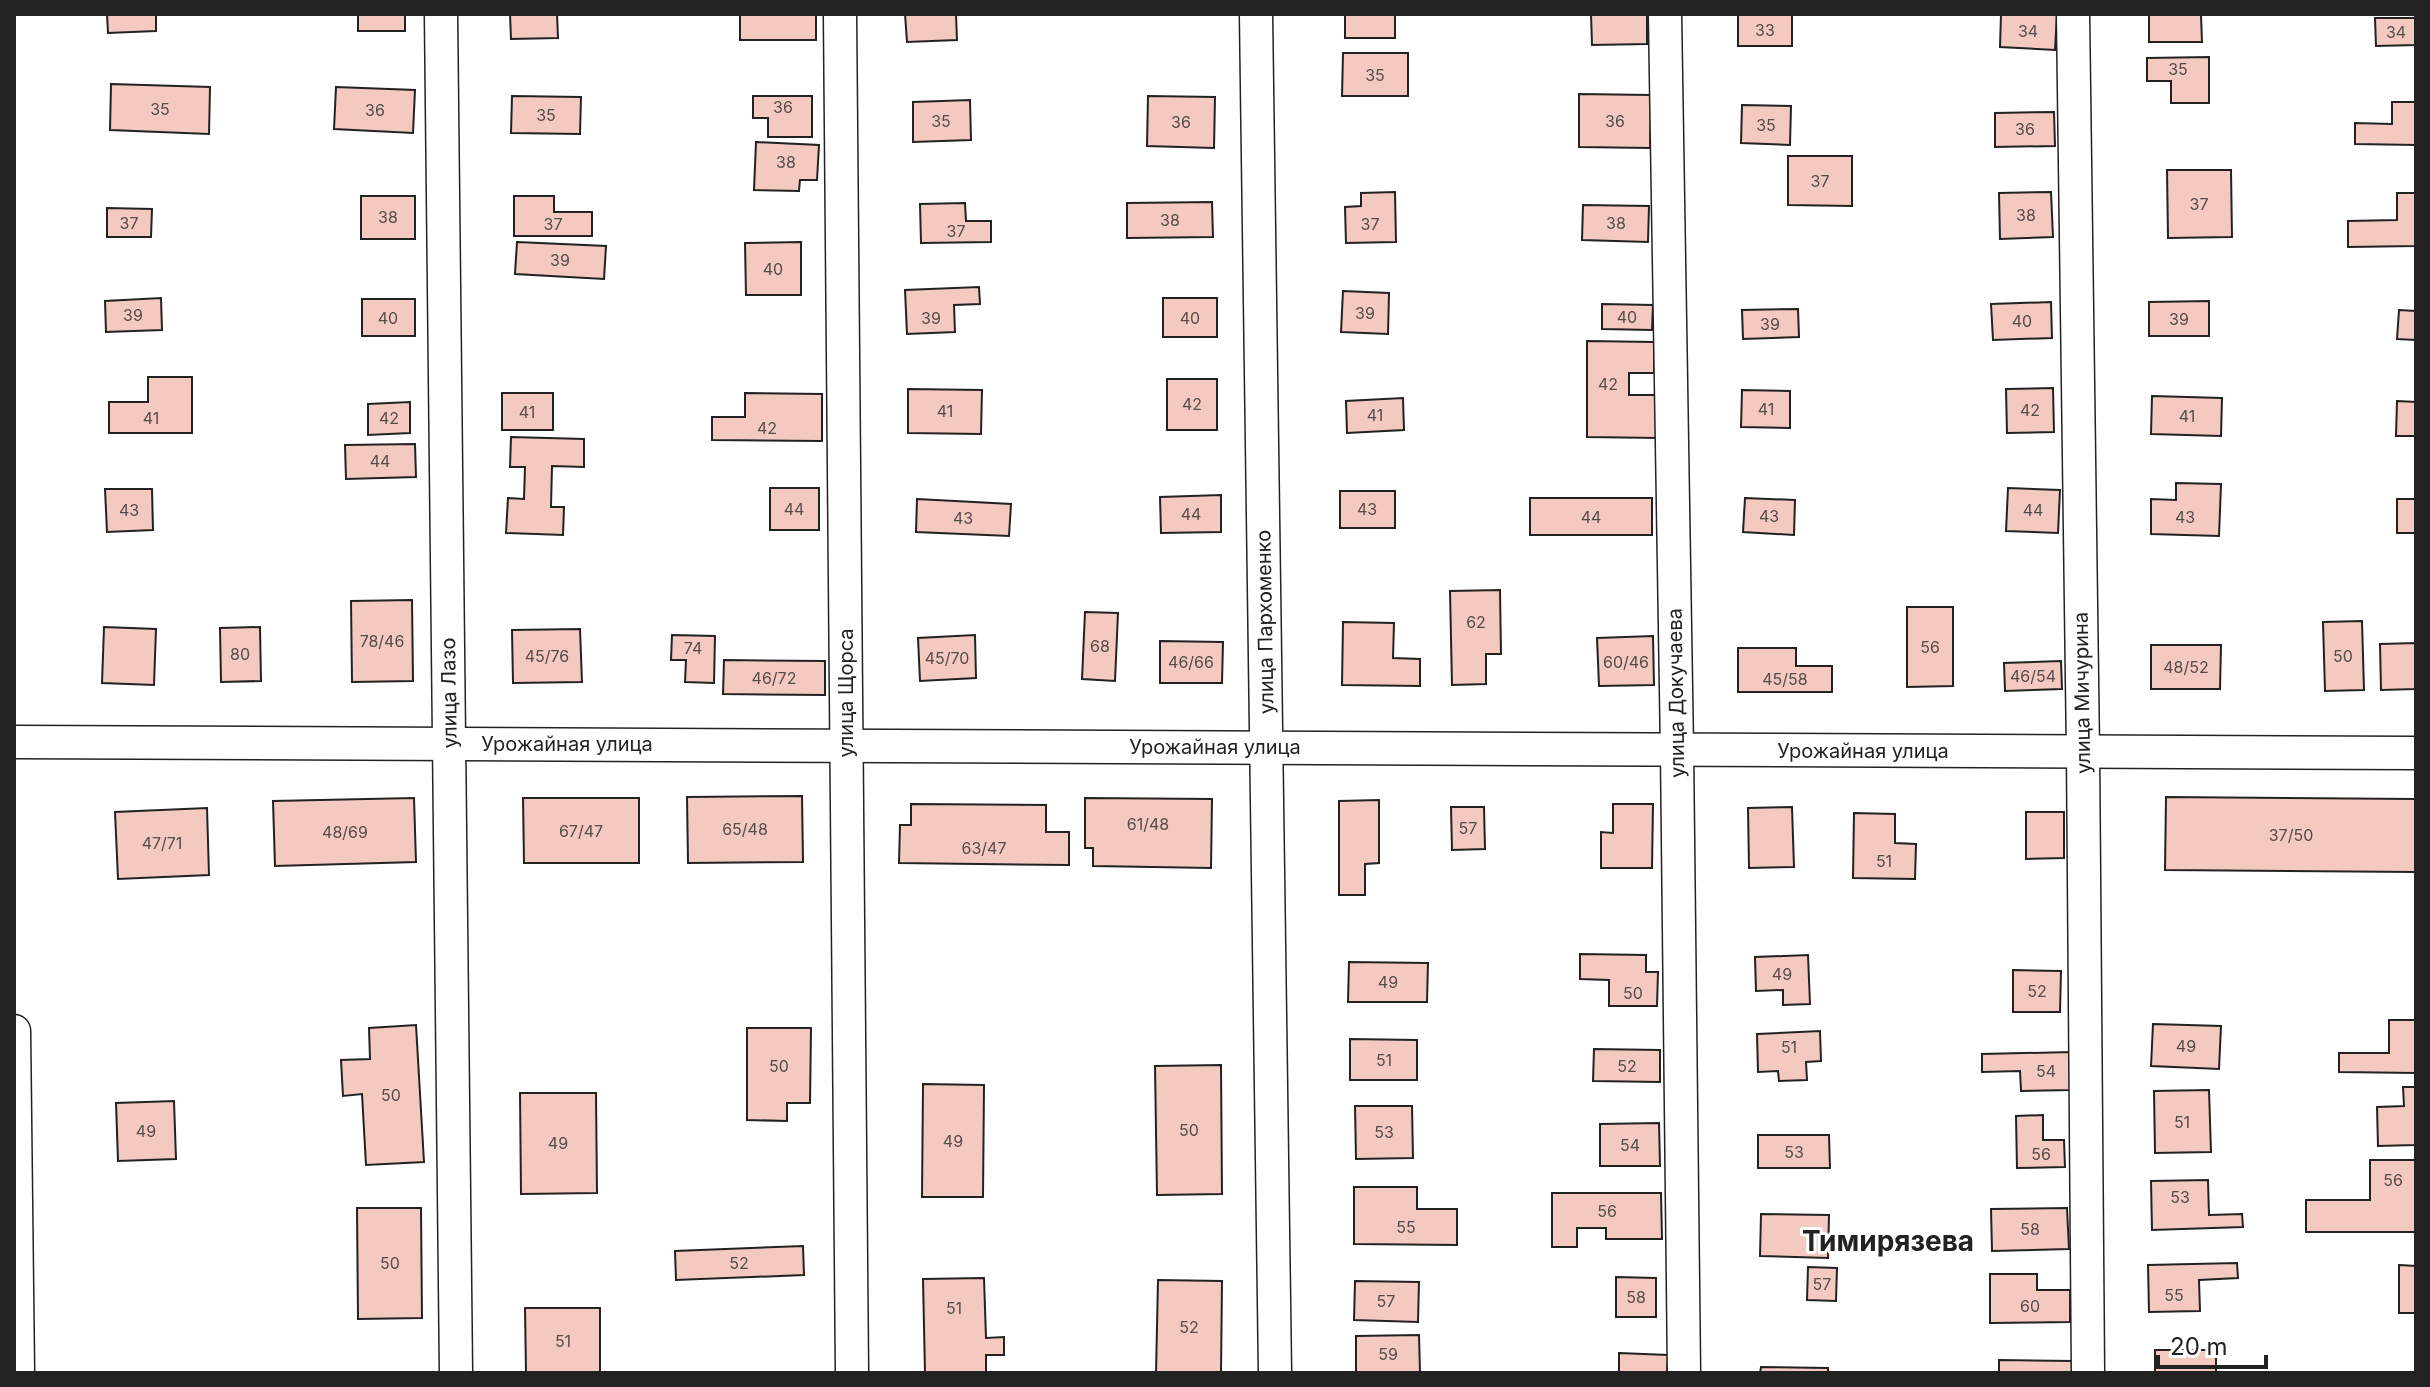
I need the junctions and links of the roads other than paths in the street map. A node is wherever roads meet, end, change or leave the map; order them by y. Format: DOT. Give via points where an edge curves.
graph roads {
  1 [pos="441,14"];
  2 [pos="840,14"];
  3 [pos="1256,14"];
  4 [pos="1665,14"];
  5 [pos="2073,14"];
  6 [pos="14,742"];
  7 [pos="449,744"];
  8 [pos="846,745"];
  9 [pos="1267,748"];
  10 [pos="1677,750"];
  11 [pos="2083,752"];
  12 [pos="2416,753"];
  13 [pos="14,1031"];
  14 [pos="18,1373"];
  15 [pos="456,1373"];
  16 [pos="852,1373"];
  17 [pos="1275,1373"];
  18 [pos="1684,1373"];
  19 [pos="2088,1373"];
  1 -- 7 [label="street, улица Лазо"];
  2 -- 8 [label="street, улица Щорса"];
  3 -- 9 [label="street, улица Пархоменко"];
  4 -- 10 [label="street, улица Докучаева"];
  5 -- 11 [label="street, улица Мичурина"];
  6 -- 7 [label="street, Урожайная улица"];
  7 -- 8 [label="street, Урожайная улица"];
  7 -- 15 [label="street, улица Лазо"];
  8 -- 9 [label="street, Урожайная улица"];
  8 -- 16 [label="street, улица Щорса"];
  9 -- 10 [label="street, Урожайная улица"];
  9 -- 17 [label="street, улица Пархоменко"];
  10 -- 11 [label="street, Урожайная улица"];
  10 -- 18 [label="street, улица Докучаева"];
  11 -- 12 [label="street, Урожайная улица"];
  11 -- 19 [label="street, улица Мичурина"];
  13 -- 14 [label="street"];
}
